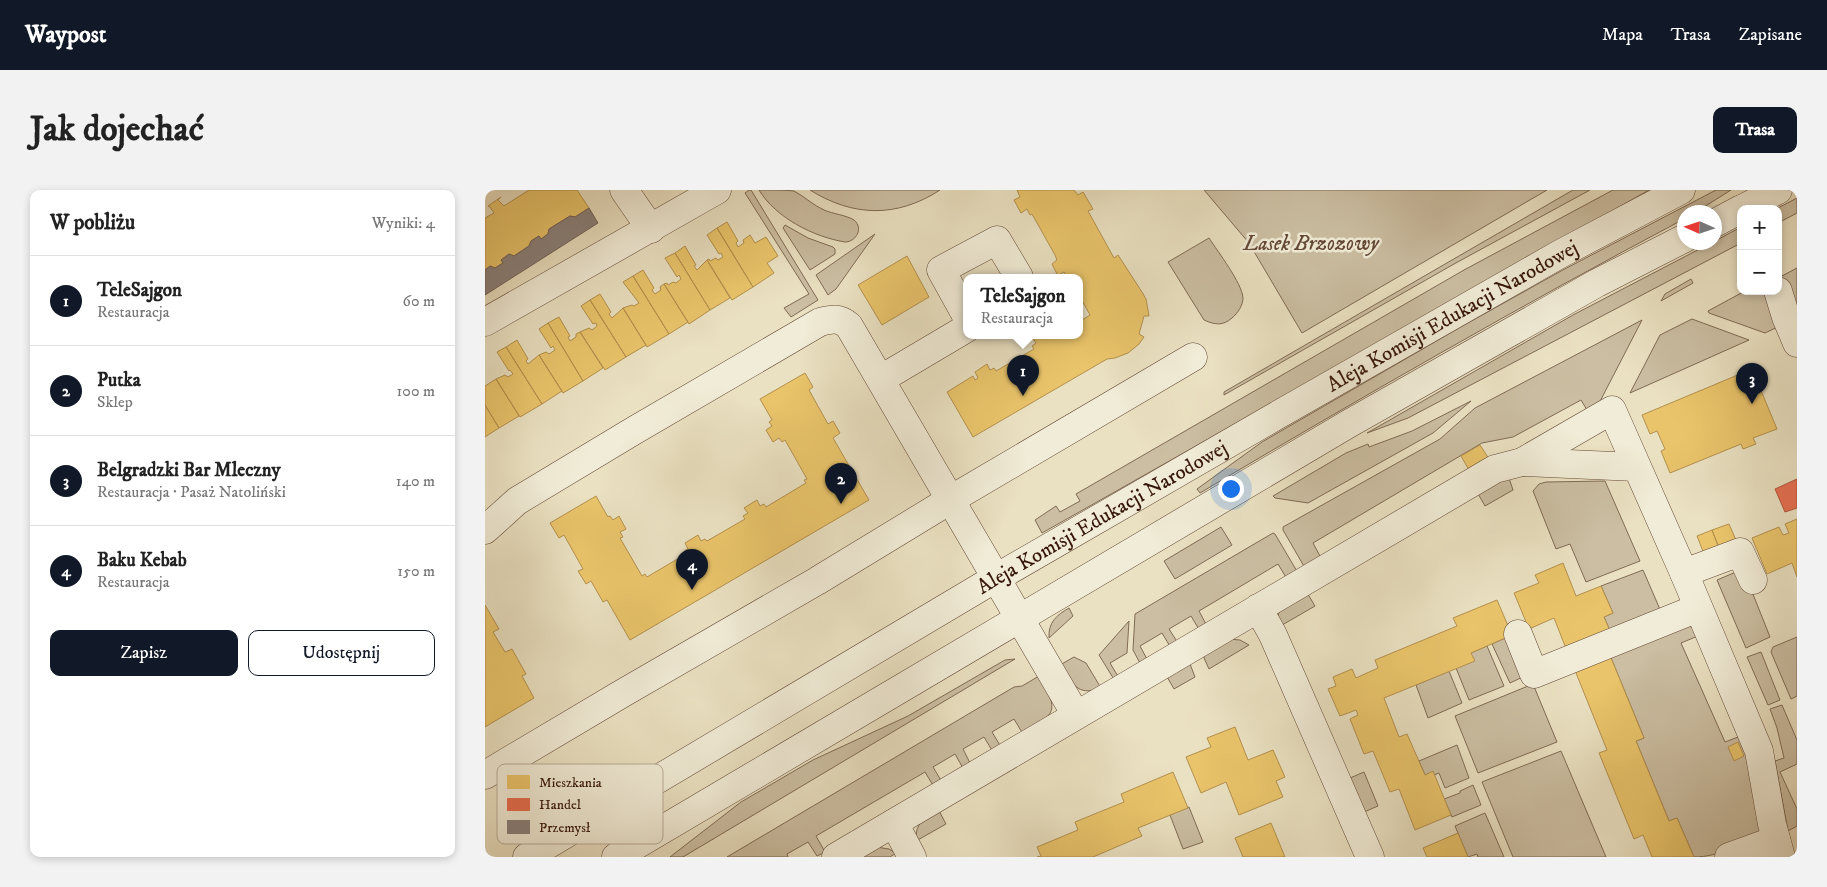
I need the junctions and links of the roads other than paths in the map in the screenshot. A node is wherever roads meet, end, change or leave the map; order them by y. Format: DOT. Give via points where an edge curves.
graph roads {
  1 [pos="624,190"];
  2 [pos="1681,190"];
  3 [pos="1778,190"];
  4 [pos="721,191"];
  5 [pos="1749,205"];
  6 [pos="1737,211"];
  7 [pos="1722,219"];
  8 [pos="651,229"];
  9 [pos="1677,242"];
  10 [pos="1017,274"];
  11 [pos="1779,295"];
  12 [pos="963,311"];
  13 [pos="485,322"];
  14 [pos="963,330"];
  15 [pos="1797,343"];
  16 [pos="1193,357"];
  17 [pos="881,379"];
  18 [pos="1522,462"];
  19 [pos="1636,467"];
  20 [pos="950,500"];
  21 [pos="485,530"];
  22 [pos="1684,573"];
  23 [pos="996,578"];
  24 [pos="1753,580"];
  25 [pos="1258,608"];
  26 [pos="1698,608"];
  27 [pos="1019,619"];
  28 [pos="1517,634"];
  29 [pos="1076,715"];
  30 [pos="505,764"];
  31 [pos="497,769"];
  32 [pos="485,776"];
  33 [pos="663,776"];
  34 [pos="894,823"];
  35 [pos="663,829"];
  36 [pos="549,844"];
  37 [pos="638,844"];
  38 [pos="1778,848"];
  39 [pos="527,857"];
  40 [pos="616,857"];
  41 [pos="836,857"];
  42 [pos="912,857"];
  43 [pos="1370,857"];
  44 [pos="1729,857"];
  1 -- 8 [label="street"];
  2 -- 23 [label="street, Aleja Komisji Edukacji Narodowej" via="1560,254"];
  3 -- 5 [label="street"];
  4 -- 8 [label="street"];
  6 -- 7 [label="street"];
  8 -- 13 [label="street"];
  9 -- 27 [label="street, Aleja Komisji Edukacji Narodowej" via="1350,423"];
  10 -- 12 [label="street" via="997,240 941,270"];
  11 -- 15 [label="street"];
  14 -- 17 [label="street"];
  16 -- 20 [label="street"];
  17 -- 20 [label="street"];
  17 -- 21 [label="street" via="849,326 835,318 820,322 517,502"];
  18 -- 19 [label="street"];
  18 -- 19 [label="street" via="1612,410"];
  18 -- 25 [label="street" via="1495,469"];
  19 -- 22 [label="street"];
  20 -- 23 [label="street"];
  20 -- 30 [label="street"];
  22 -- 24 [label="street" via="1741,552"];
  22 -- 26 [label="street"];
  23 -- 27 [label="street"];
  23 -- 33 [label="street, Aleja Komisji Edukacji Narodowej"];
  25 -- 29 [label="street"];
  25 -- 43 [label="street" via="1273,635"];
  26 -- 28 [label="street" via="1535,674"];
  26 -- 38 [label="street" via="1759,751"];
  27 -- 29 [label="street"];
  27 -- 35 [label="street, Aleja Komisji Edukacji Narodowej"];
  29 -- 34 [label="street"];
  31 -- 32 [label="street"];
  34 -- 41 [label="street"];
  34 -- 42 [label="street"];
  36 -- 39 [label="street, Aleja Komisji Edukacji Narodowej"];
  37 -- 40 [label="street, Aleja Komisji Edukacji Narodowej"];
  38 -- 44 [label="street"];
}
